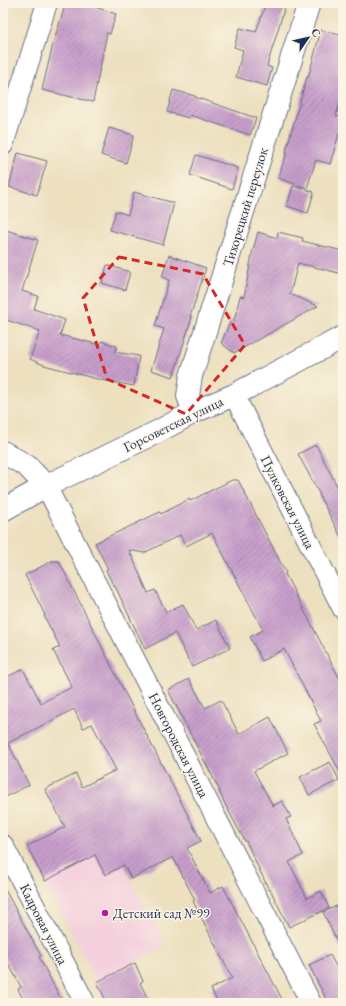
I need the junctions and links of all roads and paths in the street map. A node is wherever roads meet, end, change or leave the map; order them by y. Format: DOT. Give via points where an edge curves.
graph roads {
  1 [pos="47,3"];
  2 [pos="309,3"];
  3 [pos="3,145"];
  4 [pos="343,337"];
  5 [pos="234,395"];
  6 [pos="194,412"];
  7 [pos="3,452"];
  8 [pos="46,486"];
  9 [pos="3,510"];
  10 [pos="343,609"];
  11 [pos="3,845"];
  12 [pos="85,1003"];
  13 [pos="311,1003"];
  1 -- 3 [label="street"];
  2 -- 6 [label="street, Тихорецкий переулок" via="192,376 188,396"];
  4 -- 5 [label="street, Горсоветская улица"];
  5 -- 6 [label="street, Горсоветская улица"];
  5 -- 10 [label="street, Пулковская улица"];
  6 -- 8 [label="street, Горсоветская улица" via="159,432"];
  7 -- 8 [label="street" via="27,466"];
  8 -- 9 [label="street, Горсоветская улица"];
  8 -- 13 [label="street, Новгородская улица"];
  11 -- 12 [label="street, Кадровая улица"];
}
